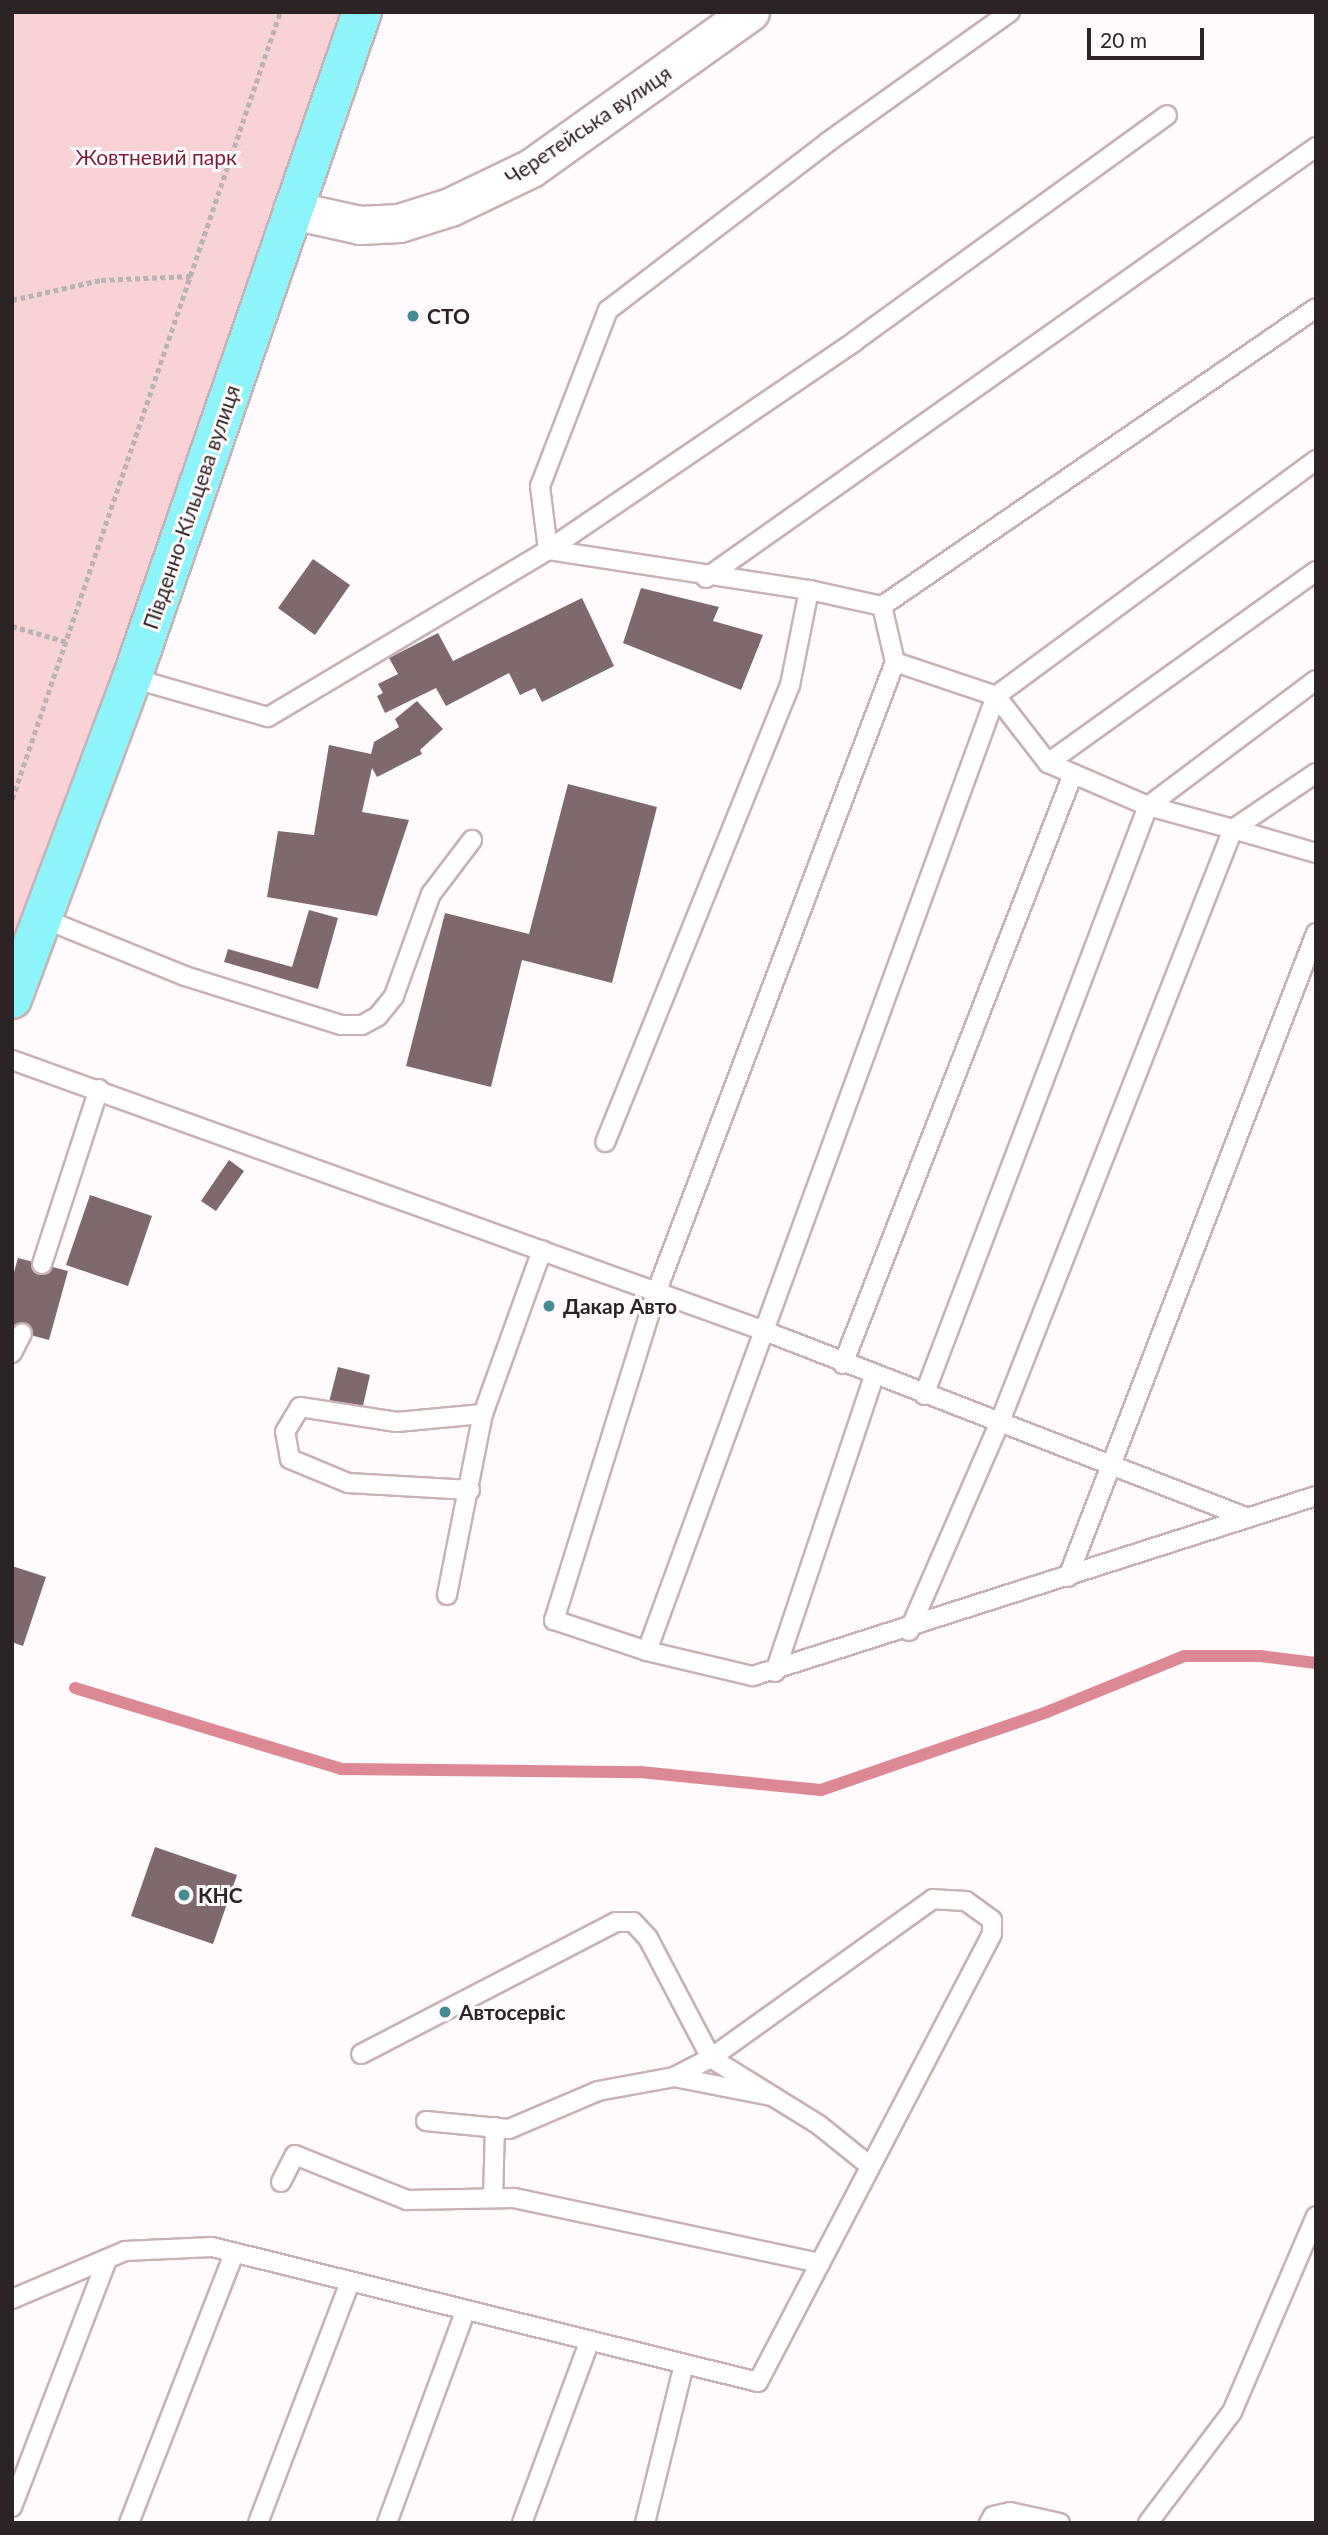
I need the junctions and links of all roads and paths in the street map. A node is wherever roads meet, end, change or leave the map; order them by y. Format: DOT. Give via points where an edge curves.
graph roads {
  1 [pos="280,12"];
  2 [pos="362,12"];
  3 [pos="750,12"];
  4 [pos="1010,12"];
  5 [pos="1167,115"];
  6 [pos="1316,147"];
  7 [pos="292,211"];
  8 [pos="191,276"];
  9 [pos="12,300"];
  10 [pos="1316,308"];
  11 [pos="1316,460"];
  12 [pos="548,550"];
  13 [pos="1316,572"];
  14 [pos="706,578"];
  15 [pos="809,590"];
  16 [pos="882,606"];
  17 [pos="12,626"];
  18 [pos="67,642"];
  19 [pos="895,662"];
  20 [pos="132,678"];
  21 [pos="1316,680"];
  22 [pos="996,696"];
  23 [pos="1048,763"];
  24 [pos="1316,773"];
  25 [pos="1073,774"];
  26 [pos="12,799"];
  27 [pos="1148,806"];
  28 [pos="1233,829"];
  29 [pos="472,840"];
  30 [pos="1316,853"];
  31 [pos="43,918"];
  32 [pos="1316,933"];
  33 [pos="12,999"];
  34 [pos="12,1060"];
  35 [pos="99,1089"];
  36 [pos="605,1142"];
  37 [pos="542,1250"];
  38 [pos="42,1264"];
  39 [pos="656,1293"];
  40 [pos="762,1330"];
  41 [pos="22,1333"];
  42 [pos="12,1353"];
  43 [pos="843,1364"];
  44 [pos="874,1376"];
  45 [pos="925,1395"];
  46 [pos="482,1414"];
  47 [pos="999,1424"];
  48 [pos="1107,1465"];
  49 [pos="470,1490"];
  50 [pos="1316,1496"];
  51 [pos="1248,1518"];
  52 [pos="1068,1577"];
  53 [pos="447,1595"];
  54 [pos="909,1631"];
  55 [pos="647,1651"];
  56 [pos="775,1672"];
  57 [pos="361,2054"];
  58 [pos="711,2058"];
  59 [pos="674,2077"];
  60 [pos="772,2096"];
  61 [pos="426,2121"];
  62 [pos="495,2127"];
  63 [pos="870,2166"];
  64 [pos="281,2182"];
  65 [pos="493,2199"];
  66 [pos="1316,2216"];
  67 [pos="234,2253"];
  68 [pos="107,2259"];
  69 [pos="820,2263"];
  70 [pos="351,2282"];
  71 [pos="12,2299"];
  72 [pos="466,2310"];
  73 [pos="590,2340"];
  74 [pos="684,2364"];
  75 [pos="12,2507"];
  76 [pos="129,2523"];
  77 [pos="258,2523"];
  78 [pos="387,2523"];
  79 [pos="522,2523"];
  80 [pos="645,2523"];
  81 [pos="989,2523"];
  82 [pos="1060,2523"];
  83 [pos="1148,2523"];
  1 -- 8 [label="path"];
  2 -- 7 [label="main road, Південно-Кільцева вулиця"];
  3 -- 7 [label="street, Черетейська вулиця" via="495,187 399,223 360,225"];
  4 -- 12 [label="lane" via="828,142 608,310 540,486"];
  5 -- 12 [label="lane" via="855,341"];
  6 -- 14 [label="lane"];
  7 -- 20 [label="main road, Південно-Кільцева вулиця"];
  8 -- 9 [label="path" via="101,280"];
  8 -- 18 [label="path"];
  10 -- 16 [label="lane"];
  11 -- 22 [label="lane"];
  12 -- 14 [label="lane"];
  12 -- 20 [label="lane" via="268,717"];
  13 -- 23 [label="lane"];
  14 -- 15 [label="lane"];
  15 -- 16 [label="lane"];
  15 -- 36 [label="lane" via="790,685"];
  16 -- 19 [label="lane"];
  17 -- 18 [label="path"];
  18 -- 26 [label="path"];
  19 -- 22 [label="lane"];
  19 -- 39 [label="lane"];
  20 -- 31 [label="main road, Південно-Кільцева вулиця"];
  21 -- 27 [label="lane"];
  22 -- 23 [label="lane"];
  22 -- 40 [label="lane"];
  23 -- 25 [label="lane"];
  24 -- 28 [label="lane"];
  25 -- 27 [label="lane"];
  25 -- 43 [label="lane"];
  27 -- 28 [label="lane"];
  27 -- 45 [label="lane"];
  28 -- 30 [label="lane"];
  28 -- 47 [label="lane"];
  29 -- 31 [label="lane" via="431,894 394,996 378,1016 362,1025 341,1025 185,976"];
  31 -- 33 [label="main road, Південно-Кільцева вулиця"];
  32 -- 48 [label="lane"];
  34 -- 35 [label="lane"];
  35 -- 37 [label="lane"];
  35 -- 38 [label="lane"];
  37 -- 39 [label="lane"];
  37 -- 46 [label="lane"];
  39 -- 40 [label="lane"];
  39 -- 55 [label="lane" via="554,1620"];
  40 -- 43 [label="lane"];
  40 -- 55 [label="lane"];
  41 -- 42 [label="lane"];
  43 -- 44 [label="lane"];
  44 -- 45 [label="lane"];
  44 -- 56 [label="lane"];
  45 -- 47 [label="lane"];
  46 -- 49 [label="lane"];
  46 -- 49 [label="lane" via="397,1422 300,1407 285,1432 290,1459 348,1483"];
  47 -- 48 [label="lane"];
  47 -- 54 [label="lane"];
  48 -- 51 [label="lane"];
  48 -- 52 [label="lane"];
  49 -- 53 [label="lane"];
  50 -- 51 [label="lane"];
  51 -- 52 [label="lane"];
  52 -- 54 [label="lane"];
  54 -- 56 [label="lane"];
  55 -- 56 [label="lane" via="753,1676"];
  57 -- 58 [label="lane" via="616,1922 633,1922 648,1938"];
  58 -- 59 [label="lane"];
  58 -- 60 [label="lane"];
  58 -- 63 [label="lane" via="933,1899 980,1908 992,1920 992,1934"];
  59 -- 60 [label="lane"];
  59 -- 62 [label="lane" via="598,2091 509,2129"];
  60 -- 63 [label="lane"];
  61 -- 62 [label="lane"];
  62 -- 65 [label="lane"];
  63 -- 69 [label="lane"];
  64 -- 65 [label="lane" via="295,2155 407,2200"];
  65 -- 69 [label="lane" via="514,2198"];
  66 -- 83 [label="lane" via="1232,2412"];
  67 -- 68 [label="lane" via="212,2247 125,2251"];
  67 -- 70 [label="lane"];
  67 -- 76 [label="lane"];
  68 -- 71 [label="lane"];
  68 -- 75 [label="lane"];
  69 -- 74 [label="lane" via="758,2382"];
  70 -- 72 [label="lane"];
  70 -- 77 [label="lane"];
  72 -- 73 [label="lane"];
  72 -- 78 [label="lane"];
  73 -- 74 [label="lane"];
  73 -- 79 [label="lane"];
  74 -- 80 [label="lane"];
  81 -- 82 [label="lane" via="993,2516 1010,2512"];
}
